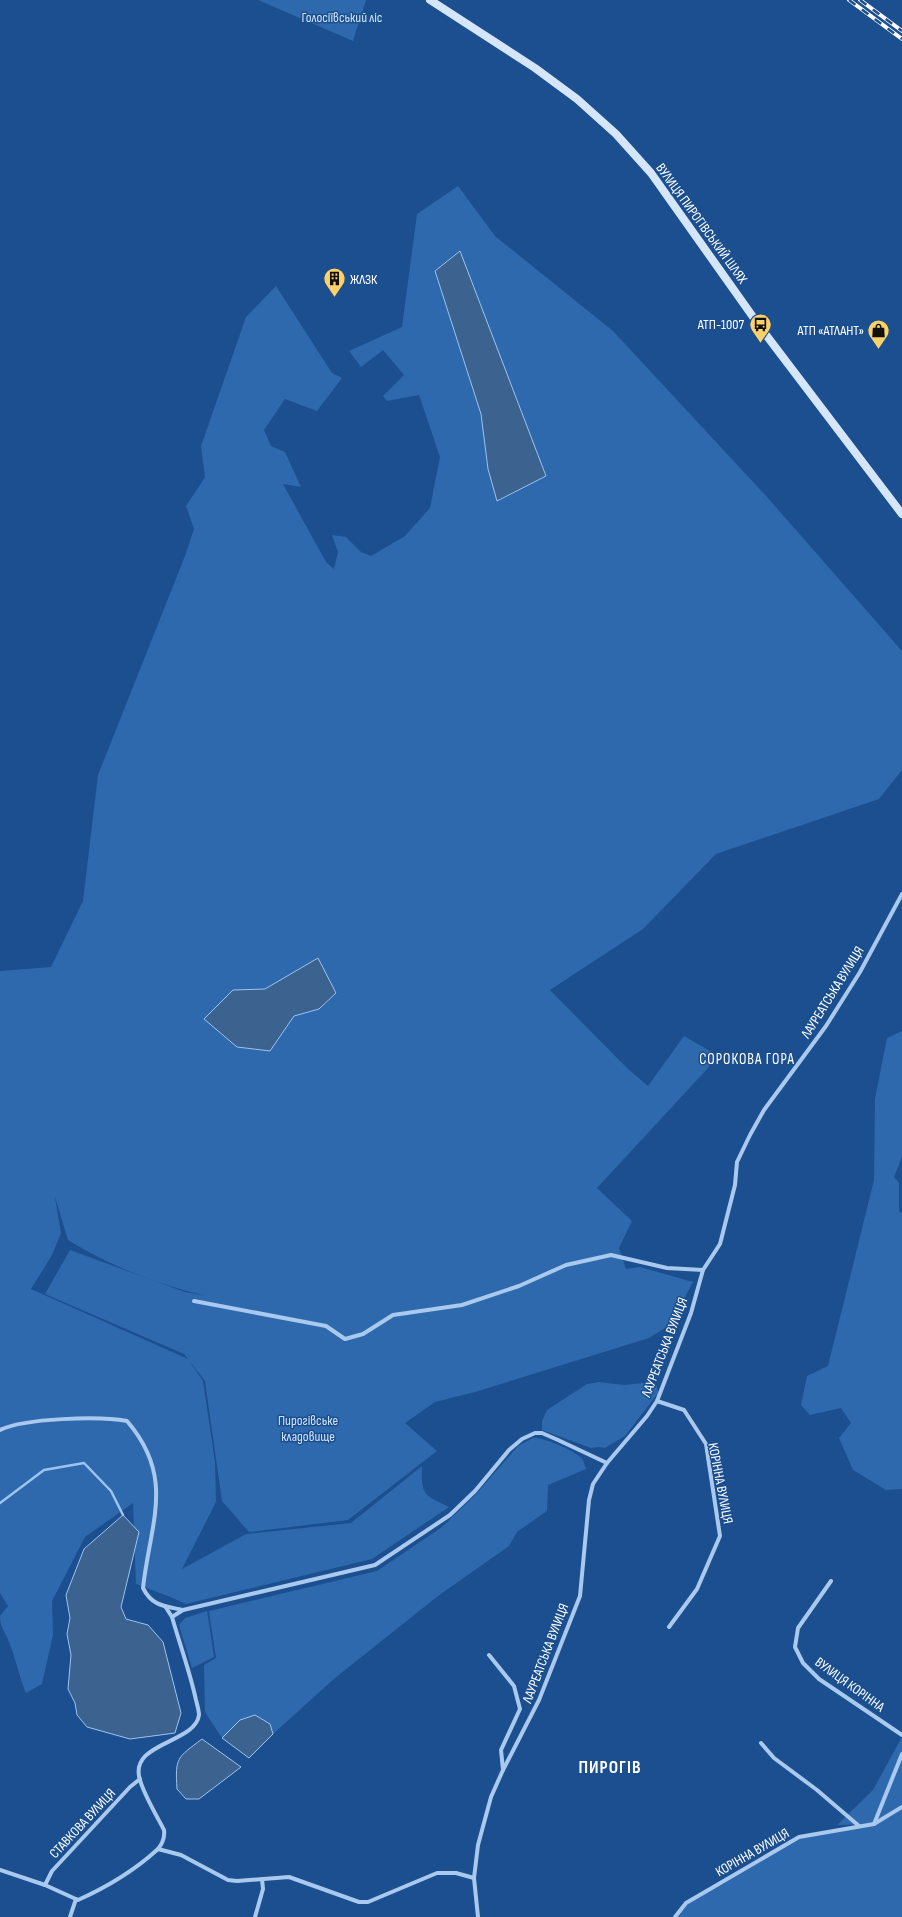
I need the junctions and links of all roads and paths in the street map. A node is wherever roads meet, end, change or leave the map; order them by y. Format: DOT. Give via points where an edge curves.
graph roads {
  1 [pos="430,0"];
  2 [pos="902,514"];
  3 [pos="902,894"];
  4 [pos="703,1270"];
  5 [pos="194,1301"];
  6 [pos="657,1401"];
  7 [pos="0,1430"];
  8 [pos="607,1463"];
  9 [pos="830,1581"];
  10 [pos="165,1606"];
  11 [pos="183,1610"];
  12 [pos="172,1617"];
  13 [pos="670,1627"];
  14 [pos="489,1655"];
  15 [pos="902,1735"];
  16 [pos="762,1742"];
  17 [pos="902,1754"];
  18 [pos="503,1770"];
  19 [pos="140,1779"];
  20 [pos="902,1807"];
  21 [pos="874,1824"];
  22 [pos="860,1826"];
  23 [pos="158,1849"];
  24 [pos="0,1870"];
  25 [pos="474,1878"];
  26 [pos="262,1879"];
  27 [pos="45,1885"];
  28 [pos="76,1899"];
  29 [pos="70,1917"];
  30 [pos="254,1917"];
  31 [pos="478,1917"];
  32 [pos="675,1917"];
  1 -- 2 [label="street, ВУЛИЦЯ ПИРОГІВСЬКИЙ ШЛЯХ" via="535,68 577,99 616,134 651,173 763,331"];
  3 -- 4 [label="street, ЛАУРЕАТСЬКА ВУЛИЦЯ" via="860,972 826,1026 764,1110 750,1135 737,1162 735,1185 720,1244"];
  4 -- 5 [label="street" via="666,1268 611,1255 566,1265 519,1286 462,1304 392,1315 363,1334 345,1339 326,1326"];
  4 -- 6 [label="street, ЛАУРЕАТСЬКА ВУЛИЦЯ" via="691,1313"];
  6 -- 8 [label="street, ЛАУРЕАТСЬКА ВУЛИЦЯ"];
  6 -- 13 [label="street, КОРІННА ВУЛИЦЯ" via="684,1410 706,1444 720,1536 697,1589"];
  7 -- 10 [label="street" via="38,1421 110,1418 127,1421 144,1443 152,1463 158,1493 143,1588 154,1603"];
  8 -- 11 [label="street" via="542,1433 535,1433 522,1439 509,1450 475,1491 450,1515 375,1565"];
  8 -- 18 [label="street, ЛАУРЕАТСЬКА ВУЛИЦЯ" via="593,1484 589,1500 580,1596 539,1700"];
  9 -- 15 [label="street, ВУЛИЦЯ КОРІННА" via="798,1628 795,1647 803,1663 819,1679"];
  10 -- 11 [label="street"];
  10 -- 12 [label="street"];
  11 -- 12 [label="street"];
  12 -- 19 [label="street" via="199,1714 195,1724 184,1733 152,1749 140,1765"];
  14 -- 18 [label="street" via="514,1686 520,1709 501,1750"];
  16 -- 22 [label="street" via="774,1758"];
  17 -- 21 [label="street"];
  18 -- 25 [label="street, ЛАУРЕАТСЬКА ВУЛИЦЯ" via="491,1798 478,1845"];
  19 -- 23 [label="street" via="164,1830 163,1843"];
  19 -- 27 [label="street, СТАВКОВА ВУЛИЦЯ" via="130,1786 52,1871"];
  20 -- 21 [label="street"];
  21 -- 22 [label="street, КОРІННА ВУЛИЦЯ"];
  22 -- 32 [label="street, КОРІННА ВУЛИЦЯ" via="799,1837 686,1903"];
  23 -- 26 [label="street" via="181,1855 228,1880"];
  23 -- 28 [label="street" via="141,1864 103,1889"];
  24 -- 27 [label="street"];
  25 -- 26 [label="street" via="456,1873 437,1873 368,1902 359,1902 289,1877"];
  25 -- 31 [label="street, ЛАУРЕАТСЬКА ВУЛИЦЯ"];
  26 -- 30 [label="street" via="263,1889"];
  27 -- 28 [label="street"];
  28 -- 29 [label="street"];
}
